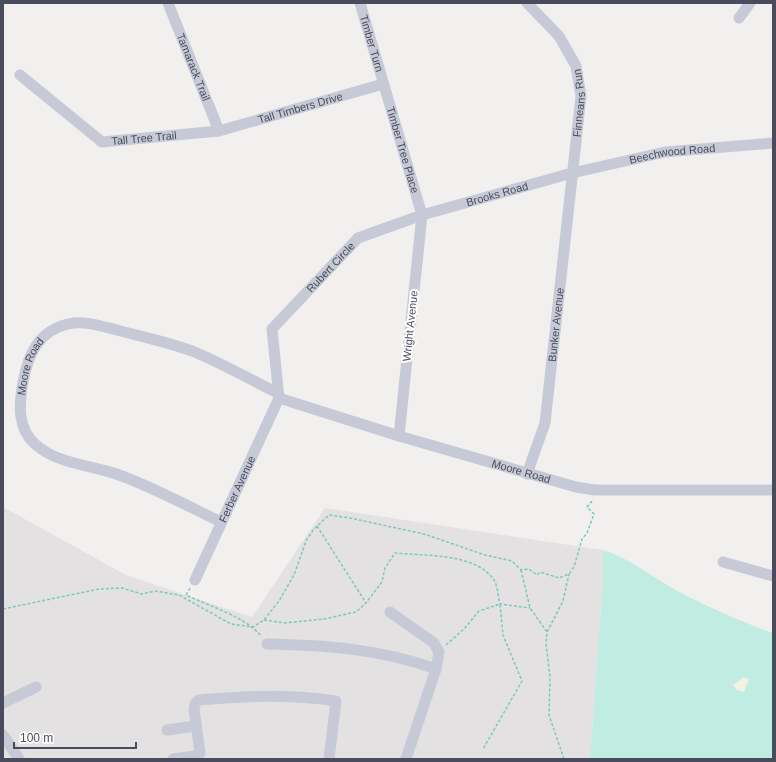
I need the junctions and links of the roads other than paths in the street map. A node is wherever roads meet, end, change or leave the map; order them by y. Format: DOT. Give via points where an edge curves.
graph roads {
  1 [pos="168,3"];
  2 [pos="360,3"];
  3 [pos="527,3"];
  4 [pos="750,3"];
  5 [pos="739,18"];
  6 [pos="20,75"];
  7 [pos="383,84"];
  8 [pos="219,131"];
  9 [pos="773,144"];
  10 [pos="572,173"];
  11 [pos="422,215"];
  12 [pos="278,396"];
  13 [pos="398,436"];
  14 [pos="527,474"];
  15 [pos="773,490"];
  16 [pos="221,522"];
  17 [pos="723,562"];
  18 [pos="773,576"];
  19 [pos="195,580"];
  20 [pos="390,612"];
  21 [pos="267,644"];
  22 [pos="436,669"];
  23 [pos="36,687"];
  24 [pos="3,703"];
  25 [pos="196,726"];
  26 [pos="167,730"];
  27 [pos="3,735"];
  28 [pos="19,759"];
  29 [pos="173,759"];
  30 [pos="329,759"];
  31 [pos="406,759"];
  1 -- 8 [label="street, Tamarack Trail"];
  2 -- 7 [label="street, Timber Turn"];
  3 -- 10 [label="street, Finneans Run" via="559,36 576,66 581,96"];
  4 -- 5 [label="street"];
  6 -- 8 [label="street, Tall Tree Trail" via="102,142"];
  7 -- 8 [label="street, Tall Timbers Drive"];
  7 -- 11 [label="street, Timber Tree Place"];
  9 -- 10 [label="street, Beechwood Road" via="664,152"];
  10 -- 11 [label="street, Brooks Road"];
  10 -- 14 [label="street, Bunker Avenue" via="545,423"];
  11 -- 12 [label="street, Rubert Circle" via="358,238 272,329"];
  11 -- 13 [label="street, Wright Avenue"];
  12 -- 13 [label="street, Moore Road"];
  12 -- 16 [label="street, Ferber Avenue"];
  12 -- 16 [label="street, Moore Road" via="196,353 88,323 67,324 47,333 28,359 19,414 33,443 51,456 120,475 155,489"];
  13 -- 14 [label="street, Moore Road"];
  14 -- 15 [label="street, Moore Road" via="595,490"];
  16 -- 19 [label="street, Ferber Avenue"];
  17 -- 18 [label="street"];
  20 -- 22 [label="street" via="434,643 439,652"];
  21 -- 22 [label="street" via="320,645 377,652"];
  22 -- 31 [label="street"];
  23 -- 24 [label="street"];
  25 -- 26 [label="street"];
  25 -- 29 [label="street" via="200,753 196,756"];
  25 -- 30 [label="street" via="194,710 199,700 254,695 336,701"];
  27 -- 28 [label="street"];
}
